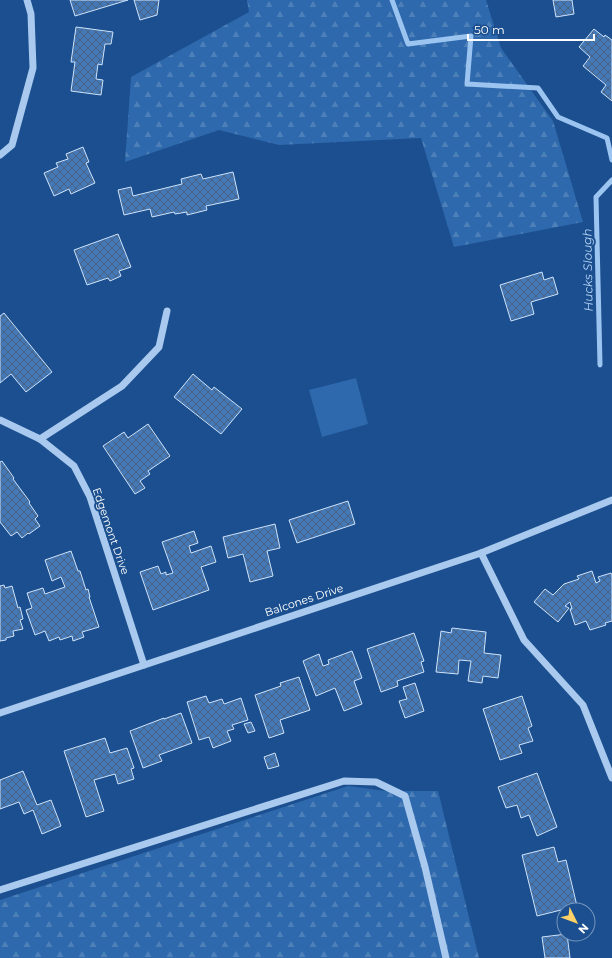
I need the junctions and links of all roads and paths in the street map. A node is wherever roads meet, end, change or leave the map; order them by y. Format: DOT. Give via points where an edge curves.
graph roads {
  1 [pos="28,0"];
  2 [pos="0,155"];
  3 [pos="167,311"];
  4 [pos="0,420"];
  5 [pos="40,439"];
  6 [pos="612,500"];
  7 [pos="481,553"];
  8 [pos="144,665"];
  9 [pos="0,713"];
  10 [pos="612,778"];
  11 [pos="0,890"];
  12 [pos="446,958"];
  1 -- 2 [label="street" via="33,68 12,145"];
  3 -- 5 [label="street" via="159,347 122,386"];
  4 -- 5 [label="street, Edgemont Drive"];
  5 -- 8 [label="street, Edgemont Drive" via="74,466 90,498"];
  6 -- 7 [label="street, Balcones Drive"];
  7 -- 8 [label="street, Balcones Drive"];
  7 -- 10 [label="street" via="524,640 582,705"];
  8 -- 9 [label="street, Balcones Drive"];
  11 -- 12 [label="street" via="344,781 376,782 405,796"];
}
